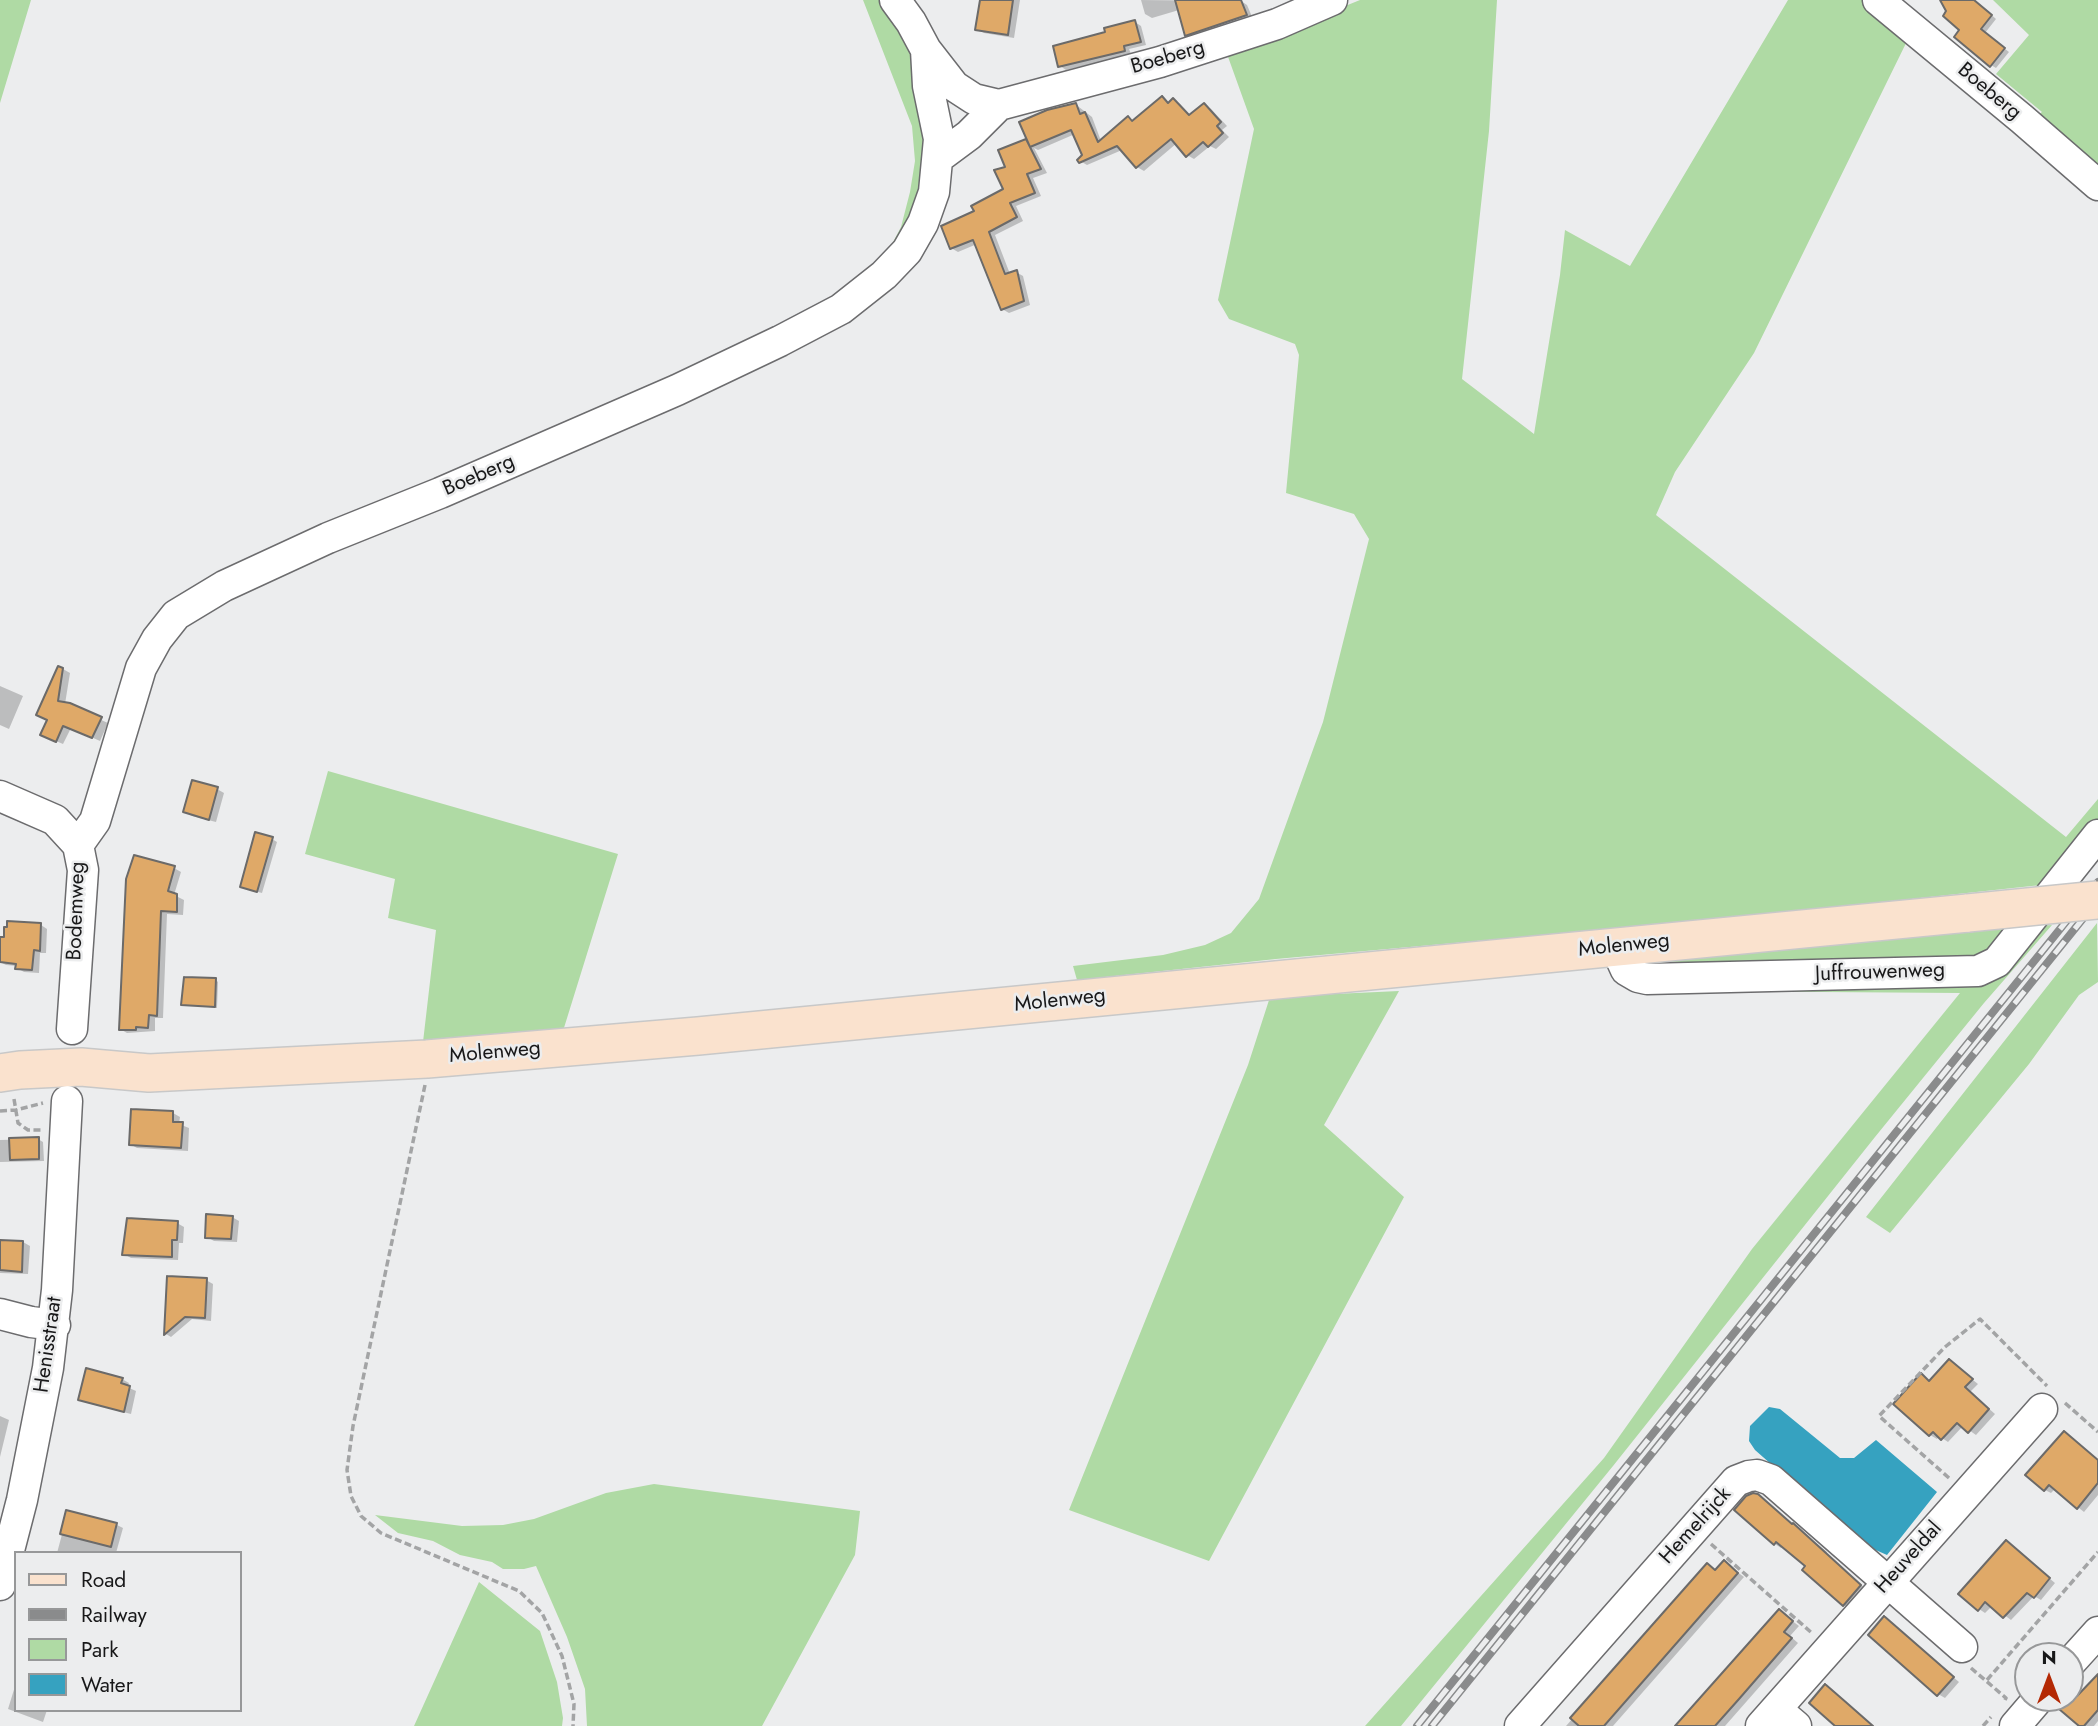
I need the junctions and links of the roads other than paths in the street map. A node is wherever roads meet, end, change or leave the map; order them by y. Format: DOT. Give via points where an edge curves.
graph roads {
  1 [pos="895,0"];
  2 [pos="1332,0"];
  3 [pos="1878,0"];
  4 [pos="926,50"];
  5 [pos="999,105"];
  6 [pos="938,158"];
  7 [pos="2098,185"];
  8 [pos="0,796"];
  9 [pos="2098,835"];
  10 [pos="78,845"];
  11 [pos="2098,900"];
  12 [pos="1619,946"];
  13 [pos="72,1029"];
  14 [pos="9,1087"];
  15 [pos="67,1101"];
  16 [pos="0,1314"];
  17 [pos="54,1325"];
  18 [pos="2052,1400"];
  19 [pos="1888,1581"];
  20 [pos="0,1585"];
  21 [pos="2098,1632"];
  22 [pos="1962,1647"];
  23 [pos="2084,1648"];
  24 [pos="1777,1720"];
  25 [pos="1520,1726"];
  1 -- 4 [label="street, Boeberg"];
  2 -- 5 [label="street, Boeberg" via="1277,24 1160,62"];
  3 -- 7 [label="street, Boeberg"];
  4 -- 5 [label="street, Boeberg" via="954,86 974,99"];
  4 -- 6 [label="street, Boeberg"];
  5 -- 6 [label="street" via="970,135"];
  6 -- 10 [label="street, Boeberg" via="923,223 907,251 841,309 677,390 285,557 176,614 141,668 95,821"];
  8 -- 10 [label="street, Bodemweg" via="55,820"];
  9 -- 12 [label="street, Juffrouwenweg" via="1997,962 1978,971 1647,979 1626,970"];
  10 -- 13 [label="street, Bodemweg" via="83,870"];
  11 -- 12 [label="main road, Molenweg, bridge"];
  12 -- 14 [label="main road, Molenweg" via="427,1059 149,1073 81,1067"];
  15 -- 17 [label="street, Henisstraat"];
  16 -- 17 [label="street"];
  17 -- 20 [label="street, Henisstraat" via="22,1500"];
  18 -- 19 [label="street, Heuveldal"];
  19 -- 22 [label="street, Hemelrijck"];
  19 -- 24 [label="street, Heuveldal" via="1829,1648"];
  19 -- 25 [label="street, Hemelrijck" via="1771,1480 1749,1476 1736,1481"];
  21 -- 23 [label="street"];
}
